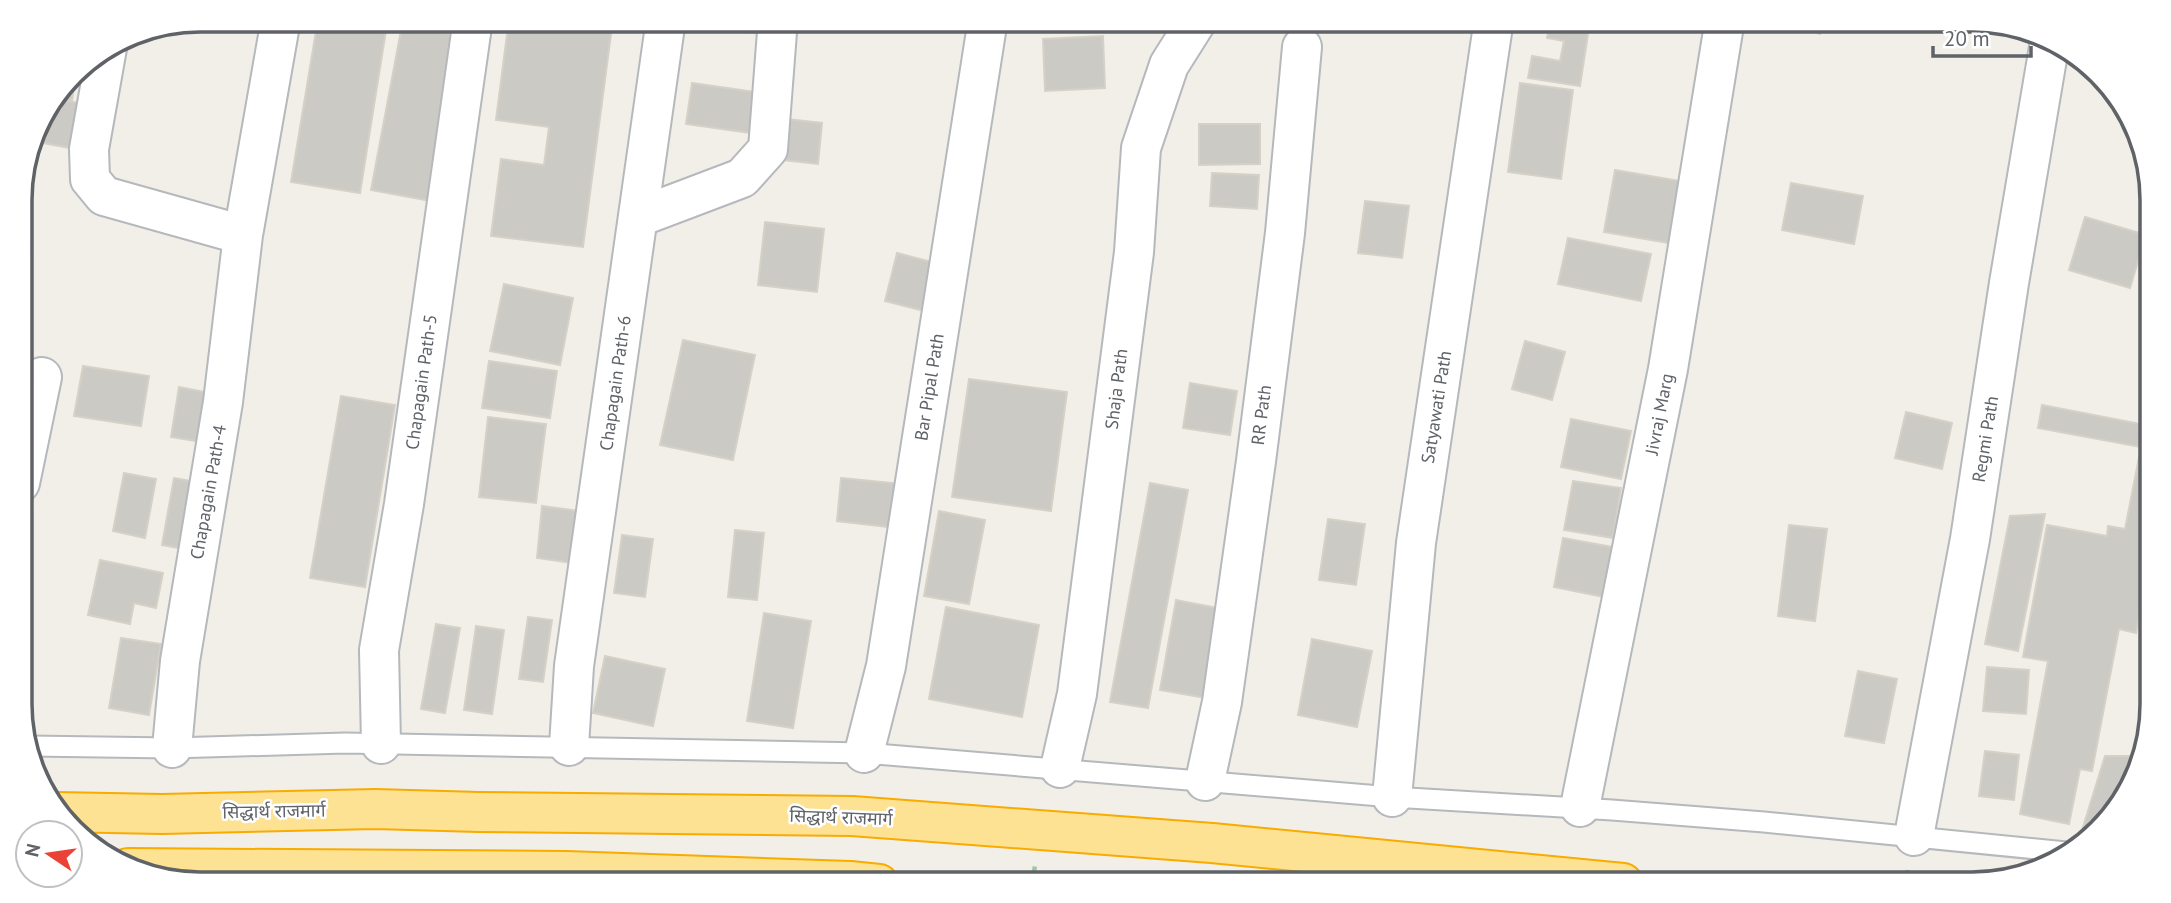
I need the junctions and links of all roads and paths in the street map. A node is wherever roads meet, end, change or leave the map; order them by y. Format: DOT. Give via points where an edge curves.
graph roads {
  1 [pos="279,31"];
  2 [pos="470,31"];
  3 [pos="664,31"];
  4 [pos="777,31"];
  5 [pos="986,31"];
  6 [pos="1190,31"];
  7 [pos="1492,31"];
  8 [pos="1723,31"];
  9 [pos="1302,47"];
  10 [pos="2048,50"];
  11 [pos="105,61"];
  12 [pos="639,217"];
  13 [pos="243,235"];
  14 [pos="42,377"];
  15 [pos="32,425"];
  16 [pos="381,744"];
  17 [pos="37,746"];
  18 [pos="569,746"];
  19 [pos="172,748"];
  20 [pos="864,753"];
  21 [pos="1060,768"];
  22 [pos="1205,781"];
  23 [pos="1392,797"];
  24 [pos="1580,807"];
  25 [pos="72,812"];
  26 [pos="1914,836"];
  27 [pos="2053,851"];
  28 [pos="169,868"];
  29 [pos="1502,871"];
  30 [pos="591,872"];
  1 -- 13 [label="street, Chapagain Path-4"];
  2 -- 16 [label="street, Chapagain Path-5" via="379,650"];
  3 -- 12 [label="street, Chapagain Path-6"];
  4 -- 12 [label="street" via="768,149 742,178"];
  5 -- 20 [label="street, Bar Pipal Path" via="886,666"];
  6 -- 21 [label="street, Shaja Path" via="1169,65 1141,148 1133,252 1079,681"];
  7 -- 23 [label="street, Satyawati Path" via="1416,543"];
  8 -- 24 [label="street, Jivraj Marg" via="1668,369"];
  9 -- 22 [label="street, RR Path" via="1285,233 1254,474 1222,702"];
  10 -- 26 [label="street, Regmi Path" via="1970,539"];
  11 -- 13 [label="street" via="89,149 90,179 104,196"];
  12 -- 18 [label="street, Chapagain Path-6" via="575,666"];
  13 -- 19 [label="street, Chapagain Path-4" via="223,402 180,661"];
  14 -- 15 [label="street"];
  16 -- 18 [label="lane"];
  16 -- 19 [label="lane"];
  17 -- 19 [label="lane"];
  18 -- 20 [label="lane"];
  20 -- 21 [label="lane"];
  21 -- 22 [label="lane"];
  22 -- 23 [label="lane"];
  23 -- 24 [label="lane"];
  24 -- 26 [label="lane"];
  25 -- 29 [label="highway, सिद्धार्थ राजमार्ग" via="375,809 852,816 1212,843"];
  26 -- 27 [label="lane"];
  28 -- 30 [label="highway"];
}
